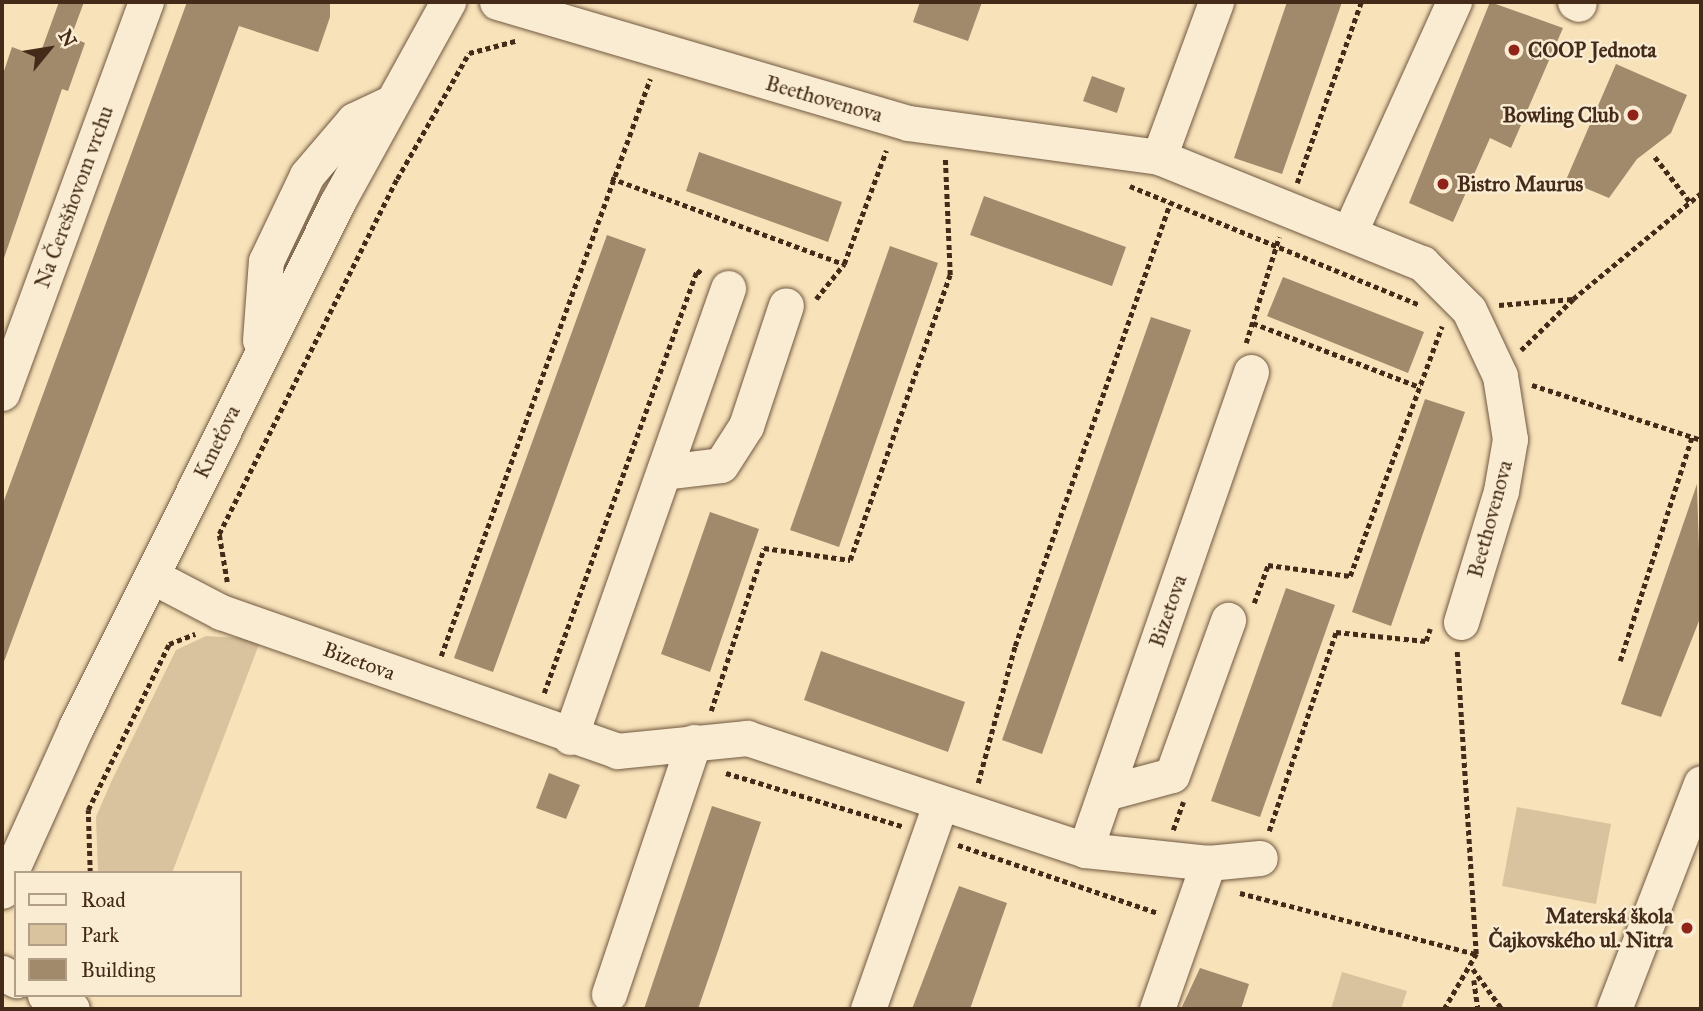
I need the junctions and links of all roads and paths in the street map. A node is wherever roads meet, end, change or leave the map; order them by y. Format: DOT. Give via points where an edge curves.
graph roads {
  1 [pos="146,2"];
  2 [pos="448,2"];
  3 [pos="498,2"];
  4 [pos="1216,2"];
  5 [pos="1454,2"];
  6 [pos="520,40"];
  7 [pos="639,71"];
  8 [pos="651,75"];
  9 [pos="664,80"];
  10 [pos="873,147"];
  11 [pos="886,151"];
  12 [pos="898,152"];
  13 [pos="933,155"];
  14 [pos="945,156"];
  15 [pos="958,157"];
  16 [pos="1159,157"];
  17 [pos="1655,157"];
  18 [pos="611,178"];
  19 [pos="1124,183"];
  20 [pos="1701,193"];
  21 [pos="1690,202"];
  22 [pos="1170,203"];
  23 [pos="1350,231"];
  24 [pos="728,288"];
  25 [pos="1573,299"];
  26 [pos="786,305"];
  27 [pos="1466,317"];
  28 [pos="1253,323"];
  29 [pos="1509,343"];
  30 [pos="1251,372"];
  31 [pos="1524,381"];
  32 [pos="1420,387"];
  33 [pos="2,393"];
  34 [pos="1692,437"];
  35 [pos="1701,440"];
  36 [pos="664,472"];
  37 [pos="152,576"];
  38 [pos="230,594"];
  39 [pos="1239,617"];
  40 [pos="1448,619"];
  41 [pos="201,632"];
  42 [pos="1620,661"];
  43 [pos="431,687"];
  44 [pos="543,698"];
  45 [pos="701,732"];
  46 [pos="570,737"];
  47 [pos="720,771"];
  48 [pos="1701,783"];
  49 [pos="1187,792"];
  50 [pos="1105,793"];
  51 [pos="975,795"];
  52 [pos="939,832"];
  53 [pos="1169,842"];
  54 [pos="1085,850"];
  55 [pos="1260,858"];
  56 [pos="90,871"];
  57 [pos="1205,873"];
  58 [pos="2,891"];
  59 [pos="1188,922"];
  60 [pos="1476,954"];
  61 [pos="1473,969"];
  62 [pos="1474,979"];
  63 [pos="609,995"];
  64 [pos="49,997"];
  65 [pos="72,1009"];
  66 [pos="868,1009"];
  67 [pos="1157,1009"];
  68 [pos="1444,1009"];
  69 [pos="1478,1009"];
  70 [pos="1502,1009"];
  71 [pos="1614,1009"];
  1 -- 33 [label="street, Na Čerešňovom vrchu"];
  2 -- 37 [label="street, Kmeťova" via="389,104"];
  3 -- 16 [label="street, Beethovenova" via="908,124"];
  4 -- 16 [label="street"];
  5 -- 23 [label="street"];
  6 -- 38 [label="path" via="469,53 397,179 219,534"];
  7 -- 8 [label="path"];
  8 -- 9 [label="path"];
  8 -- 18 [label="path"];
  10 -- 11 [label="path"];
  11 -- 12 [label="path"];
  11 -- 18 [label="path" via="844,264"];
  13 -- 14 [label="path"];
  14 -- 15 [label="path"];
  14 -- 45 [label="path" via="950,275 850,560 764,548"];
  16 -- 23 [label="street, Beethovenova"];
  17 -- 21 [label="path"];
  18 -- 43 [label="path"];
  19 -- 22 [label="path"];
  20 -- 21 [label="path"];
  21 -- 25 [label="path"];
  22 -- 27 [label="path"];
  22 -- 51 [label="path" via="1015,646"];
  23 -- 27 [label="street, Beethovenova" via="1422,263"];
  24 -- 36 [label="street"];
  24 -- 44 [label="path" via="697,270"];
  25 -- 27 [label="path" via="1490,306"];
  25 -- 29 [label="path" via="1516,355"];
  26 -- 36 [label="street" via="746,426 721,466"];
  27 -- 32 [label="path"];
  27 -- 40 [label="street, Beethovenova" via="1500,376 1510,439 1501,491"];
  28 -- 32 [label="path"];
  30 -- 50 [label="street, Bizetova"];
  31 -- 34 [label="path"];
  32 -- 39 [label="path" via="1350,576 1268,565"];
  34 -- 35 [label="path"];
  34 -- 42 [label="path"];
  36 -- 46 [label="street"];
  37 -- 43 [label="street, Bizetova" via="221,612"];
  37 -- 58 [label="street, Kmeťova"];
  39 -- 50 [label="street" via="1172,775"];
  40 -- 55 [label="path" via="1426,641 1336,632"];
  40 -- 60 [label="path" via="1471,799"];
  41 -- 56 [label="path" via="169,644 88,810"];
  43 -- 46 [label="street, Bizetova"];
  45 -- 46 [label="street, Bizetova" via="617,751"];
  45 -- 52 [label="street, Bizetova" via="747,738"];
  45 -- 63 [label="street"];
  47 -- 52 [label="path"];
  48 -- 71 [label="street"];
  49 -- 53 [label="path"];
  50 -- 54 [label="street, Bizetova"];
  52 -- 54 [label="street, Bizetova"];
  52 -- 59 [label="path" via="954,843"];
  52 -- 66 [label="street"];
  54 -- 57 [label="street, Bizetova"];
  55 -- 57 [label="street, Bizetova"];
  57 -- 59 [label="street"];
  57 -- 60 [label="path"];
  59 -- 67 [label="street"];
  60 -- 61 [label="path"];
  61 -- 62 [label="path"];
  61 -- 68 [label="path"];
  62 -- 69 [label="path"];
  62 -- 70 [label="path"];
  64 -- 65 [label="street"];
}
